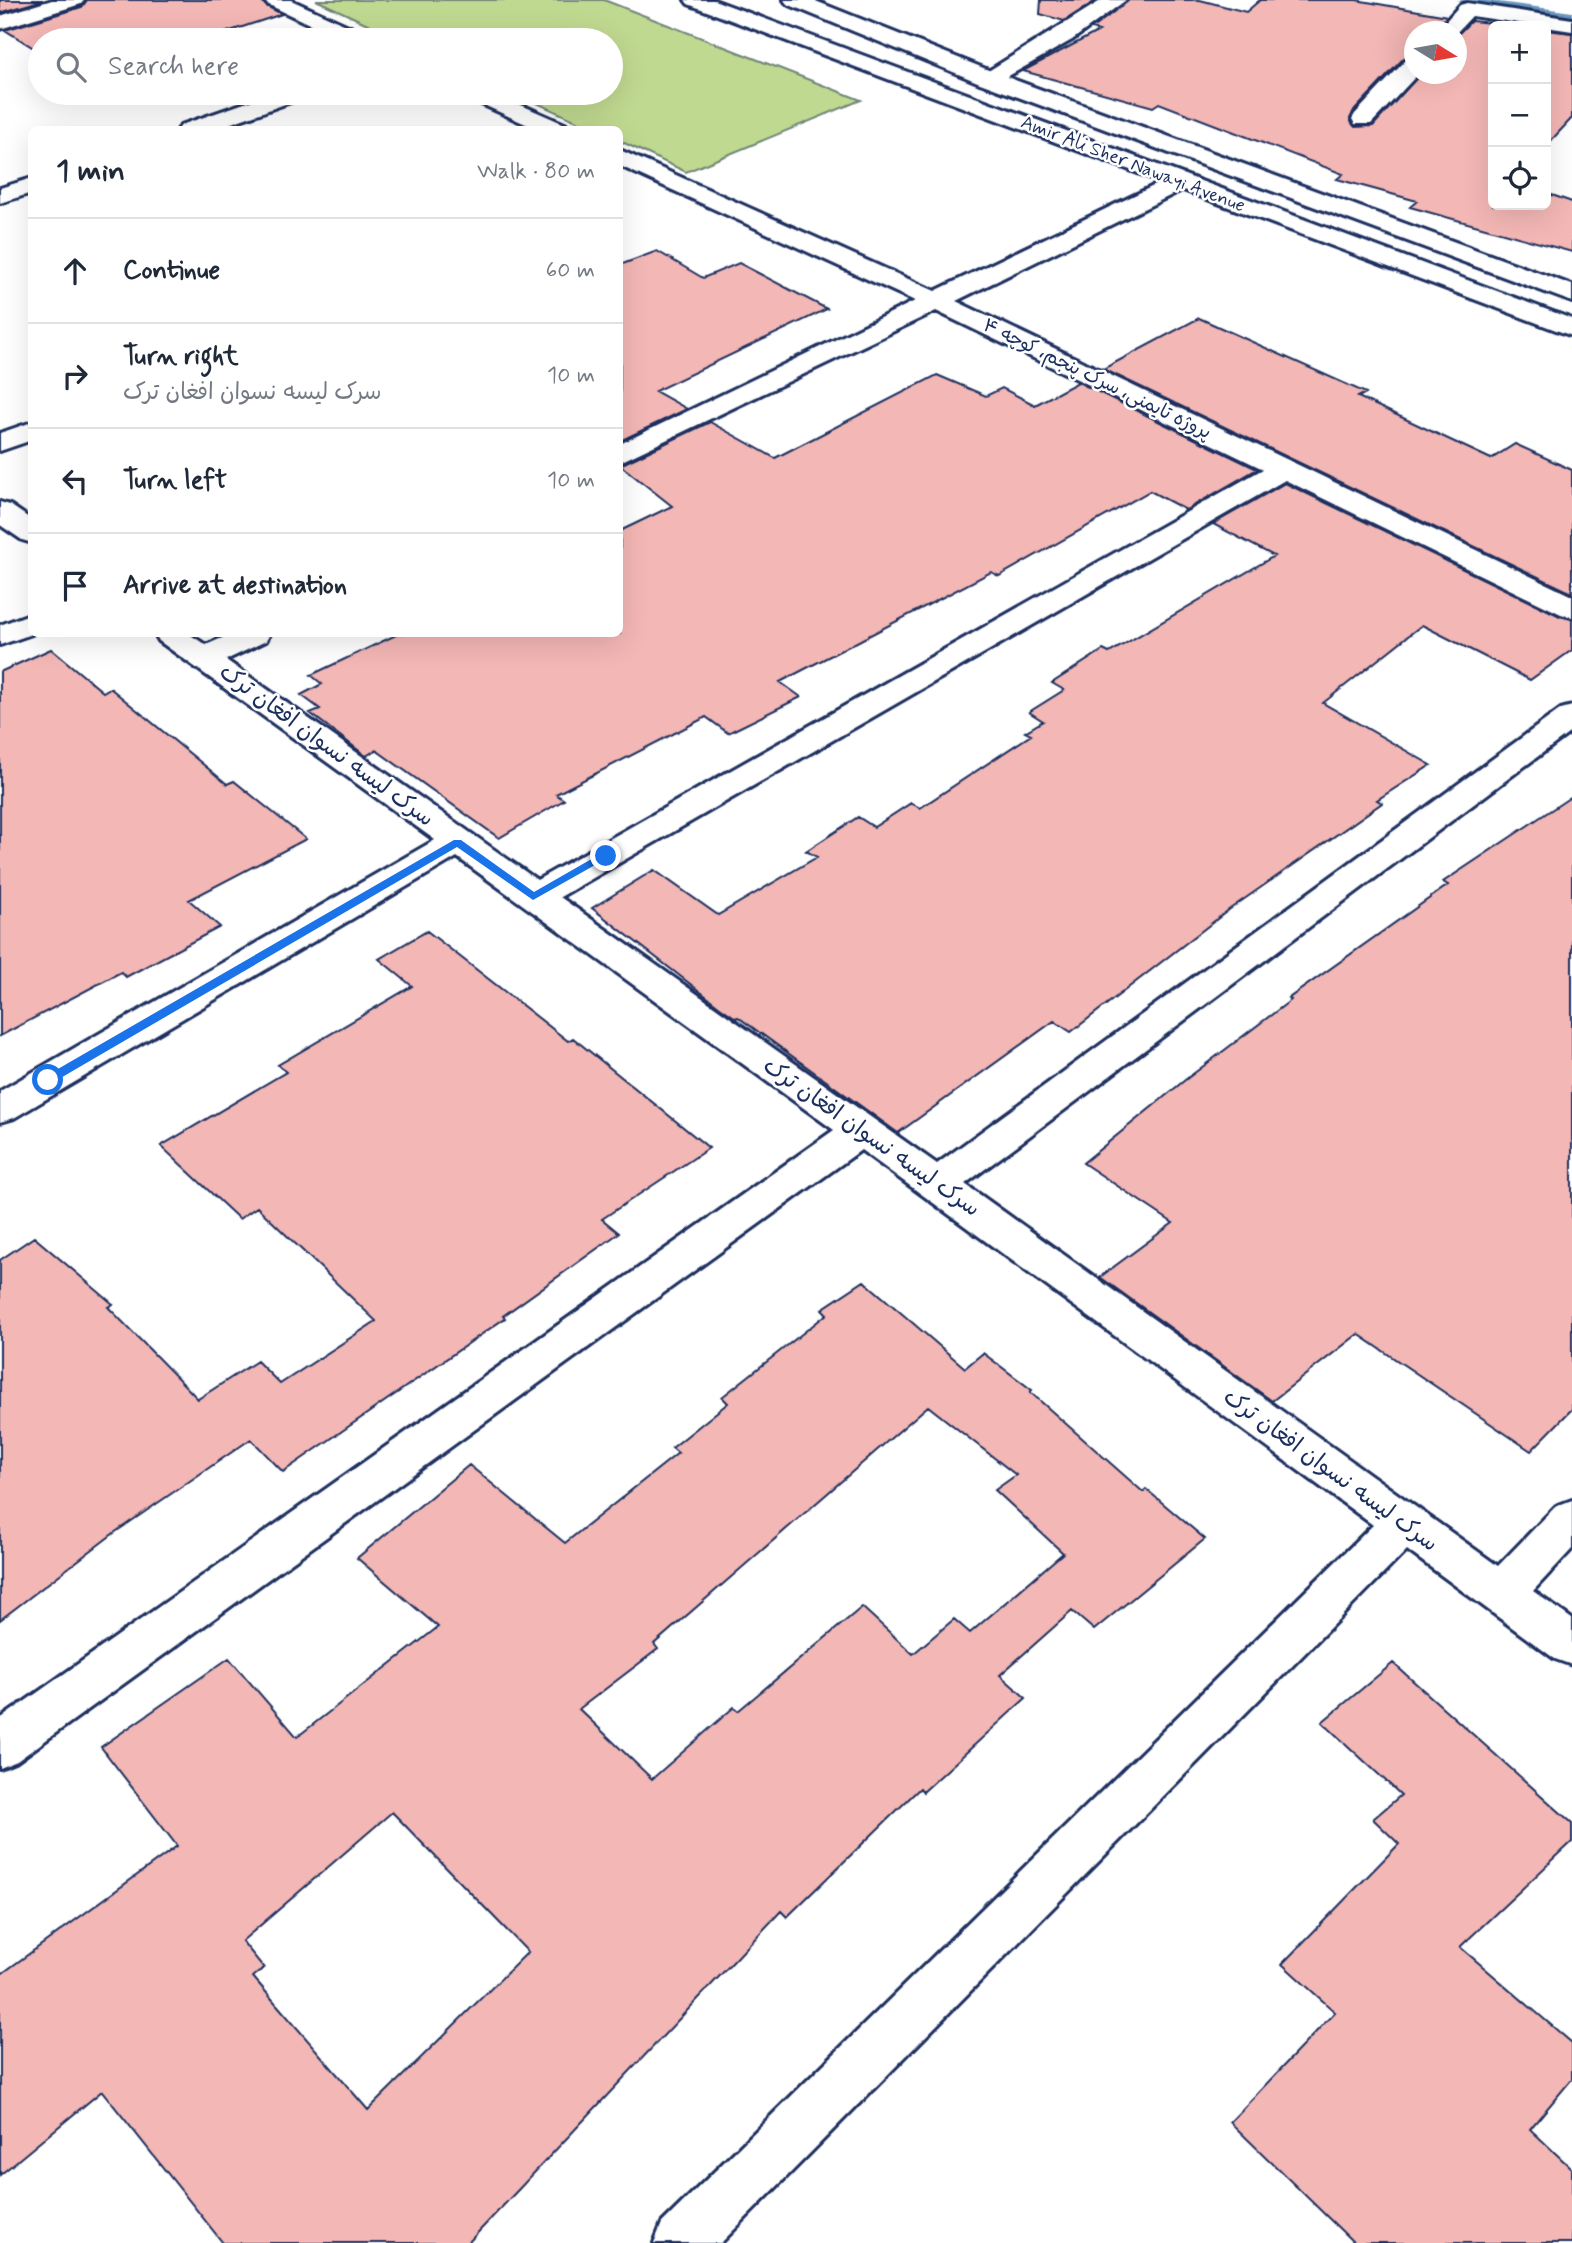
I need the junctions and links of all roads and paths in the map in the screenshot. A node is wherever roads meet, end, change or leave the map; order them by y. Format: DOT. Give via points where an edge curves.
graph roads {
  1 [pos="74,0"];
  2 [pos="274,0"];
  3 [pos="695,0"];
  4 [pos="794,0"];
  5 [pos="1116,0"];
  6 [pos="1456,21"];
  7 [pos="0,23"];
  8 [pos="1572,24"];
  9 [pos="334,28"];
  10 [pos="1404,76"];
  11 [pos="988,78"];
  12 [pos="260,105"];
  13 [pos="503,105"];
  14 [pos="1363,118"];
  15 [pos="200,126"];
  16 [pos="550,126"];
  17 [pos="623,158"];
  18 [pos="652,171"];
  19 [pos="1180,182"];
  20 [pos="623,183"];
  21 [pos="28,186"];
  22 [pos="0,196"];
  23 [pos="1572,294"];
  24 [pos="934,300"];
  25 [pos="1572,328"];
  26 [pos="28,432"];
  27 [pos="0,443"];
  28 [pos="623,453"];
  29 [pos="1284,469"];
  30 [pos="0,511"];
  31 [pos="28,531"];
  32 [pos="1572,608"];
  33 [pos="28,624"];
  34 [pos="0,636"];
  35 [pos="174,637"];
  36 [pos="249,637"];
  37 [pos="205,658"];
  38 [pos="1572,716"];
  39 [pos="457,842"];
  40 [pos="533,897"];
  41 [pos="0,1108"];
  42 [pos="860,1131"];
  43 [pos="937,1184"];
  44 [pos="1572,1519"];
  45 [pos="1403,1525"];
  46 [pos="1500,1594"];
  47 [pos="1572,1645"];
  48 [pos="0,1746"];
  49 [pos="682,2243"];
  1 -- 7 [label="street"];
  2 -- 9 [label="street"];
  3 -- 19 [label="street, Amir Ali Sher Nawayi Avenue"];
  4 -- 11 [label="street"];
  5 -- 11 [label="street"];
  6 -- 8 [label="street" via="1467,9"];
  10 -- 14 [label="street"];
  11 -- 23 [label="street"];
  12 -- 15 [label="street"];
  13 -- 16 [label="street"];
  17 -- 18 [label="street, پروژه تایمنی، سرک پنجم، کوچه ۴"];
  18 -- 20 [label="street"];
  18 -- 24 [label="street, پروژه تایمنی، سرک پنجم، کوچه ۴"];
  19 -- 24 [label="street"];
  19 -- 25 [label="street, Amir Ali Sher Nawayi Avenue"];
  21 -- 22 [label="street"];
  24 -- 28 [label="street"];
  24 -- 29 [label="street, پروژه تایمنی، سرک پنجم، کوچه ۴"];
  26 -- 27 [label="street"];
  29 -- 32 [label="street, پروژه تایمنی، سرک پنجم، کوچه ۴"];
  29 -- 40 [label="street"];
  30 -- 31 [label="street"];
  33 -- 34 [label="street"];
  35 -- 37 [label="street, سرک لیسه نسوان افغان‌ ترک"];
  36 -- 37 [label="street"];
  37 -- 39 [label="street, سرک لیسه نسوان افغان‌ ترک"];
  38 -- 43 [label="street"];
  39 -- 40 [label="street, سرک لیسه نسوان افغان‌ ترک"];
  39 -- 41 [label="street"];
  40 -- 42 [label="street, سرک لیسه نسوان افغان‌ ترک"];
  42 -- 43 [label="street, سرک لیسه نسوان افغان‌ ترک"];
  42 -- 48 [label="street"];
  43 -- 45 [label="street, سرک لیسه نسوان افغان‌ ترک"];
  44 -- 46 [label="street"];
  45 -- 46 [label="street, سرک لیسه نسوان افغان‌ ترک"];
  45 -- 49 [label="street"];
  46 -- 47 [label="street, سرک لیسه نسوان افغان‌ ترک"];
}
